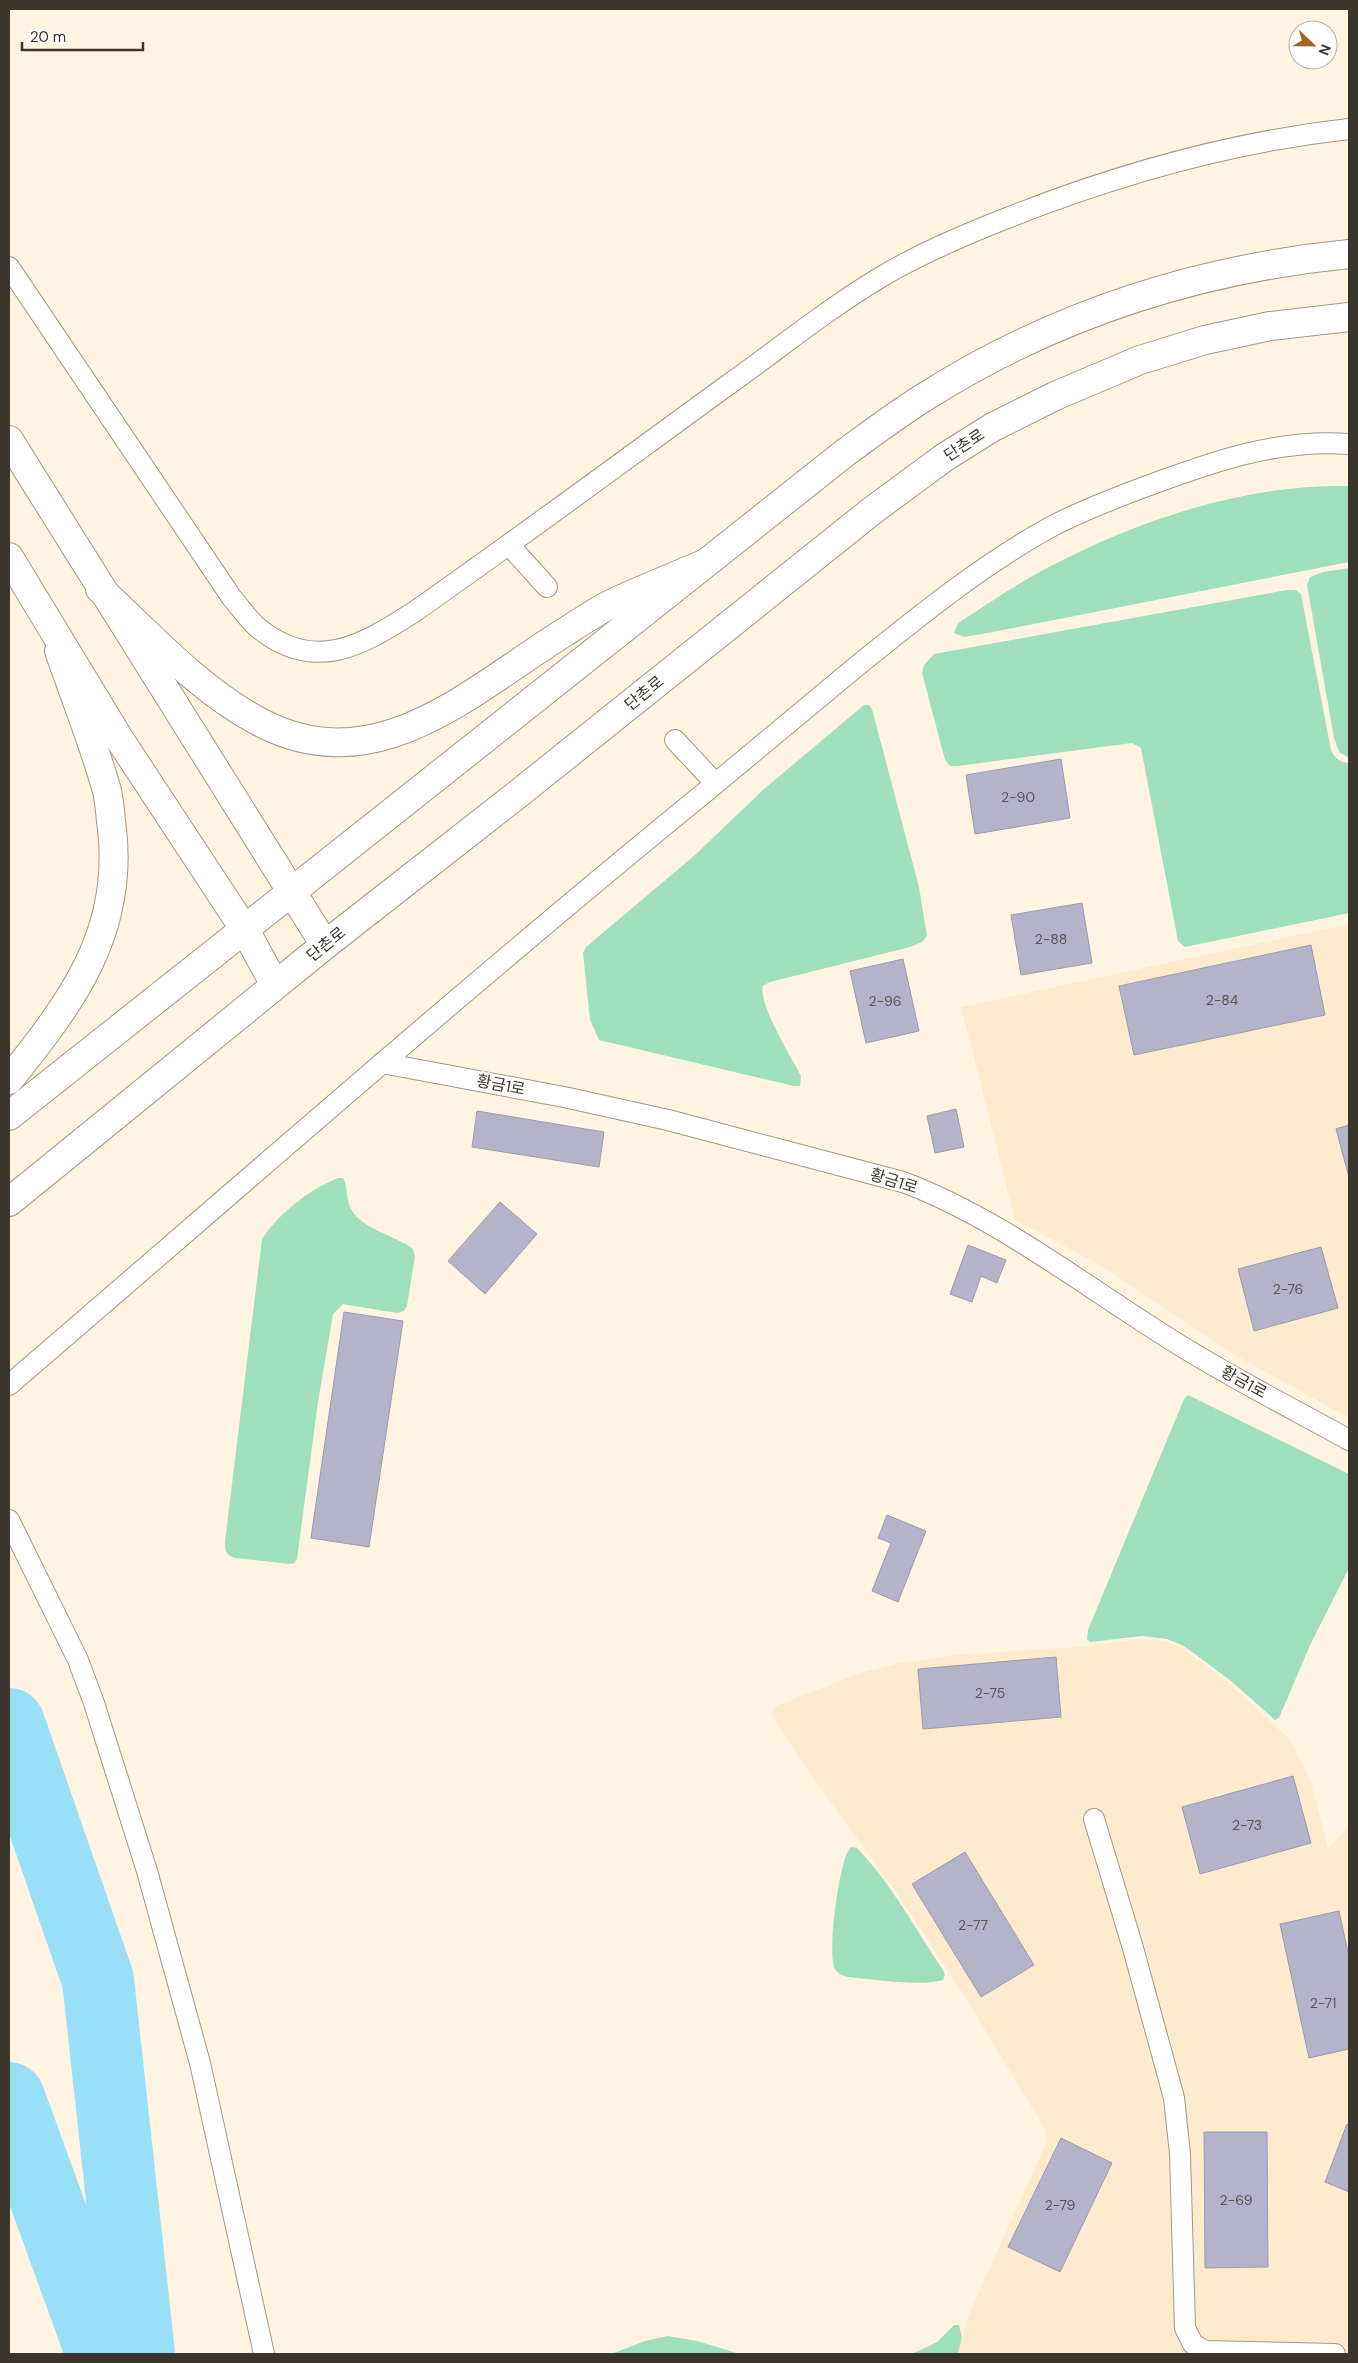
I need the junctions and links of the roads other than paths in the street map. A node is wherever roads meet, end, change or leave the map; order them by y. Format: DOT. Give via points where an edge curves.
graph roads {
  1 [pos="1349,129"];
  2 [pos="1349,254"];
  3 [pos="9,267"];
  4 [pos="1349,317"];
  5 [pos="9,440"];
  6 [pos="1349,444"];
  7 [pos="510,545"];
  8 [pos="9,557"];
  9 [pos="704,564"];
  10 [pos="547,587"];
  11 [pos="100,589"];
  12 [pos="51,626"];
  13 [pos="675,740"];
  14 [pos="716,783"];
  15 [pos="290,892"];
  16 [pos="245,930"];
  17 [pos="325,945"];
  18 [pos="275,985"];
  19 [pos="382,1063"];
  20 [pos="9,1080"];
  21 [pos="9,1116"];
  22 [pos="9,1202"];
  23 [pos="9,1385"];
  24 [pos="1349,1440"];
  25 [pos="9,1520"];
  26 [pos="1094,1819"];
  27 [pos="264,2354"];
  28 [pos="1335,2354"];
  1 -- 7 [label="lane" via="1218,150 1142,170 944,243 872,283"];
  2 -- 9 [label="main road" via="1292,259 1143,294 1011,348 907,409 846,452"];
  3 -- 7 [label="lane" via="232,598 257,626 284,644 314,652 343,649 372,638"];
  4 -- 17 [label="main road, 단촌로" via="1270,326 1205,340 1140,360 993,427 945,457 873,510"];
  5 -- 11 [label="main road"];
  6 -- 14 [label="lane" via="1294,446 1221,460 1089,508 1049,528 955,589"];
  7 -- 10 [label="lane"];
  8 -- 12 [label="main road"];
  9 -- 11 [label="main road" via="616,602 478,691 419,724 378,737 344,743 314,741 283,733 228,703"];
  9 -- 15 [label="main road"];
  11 -- 15 [label="main road"];
  12 -- 16 [label="main road" via="120,740"];
  12 -- 20 [label="main road" via="108,793 114,846 113,893 102,936 82,978"];
  13 -- 14 [label="lane"];
  14 -- 19 [label="lane" via="577,896"];
  15 -- 16 [label="main road"];
  15 -- 17 [label="main road"];
  16 -- 18 [label="main road"];
  16 -- 21 [label="main road"];
  17 -- 18 [label="main road, 단촌로"];
  18 -- 22 [label="main road, 단촌로"];
  19 -- 23 [label="lane"];
  19 -- 24 [label="lane, 황금1로" via="668,1120 903,1182 933,1193 1038,1253 1190,1352"];
  25 -- 27 [label="lane" via="78,1660 147,1871 200,2064"];
  26 -- 28 [label="lane" via="1174,2098 1180,2154 1186,2328 1192,2344 1205,2351"];
}
